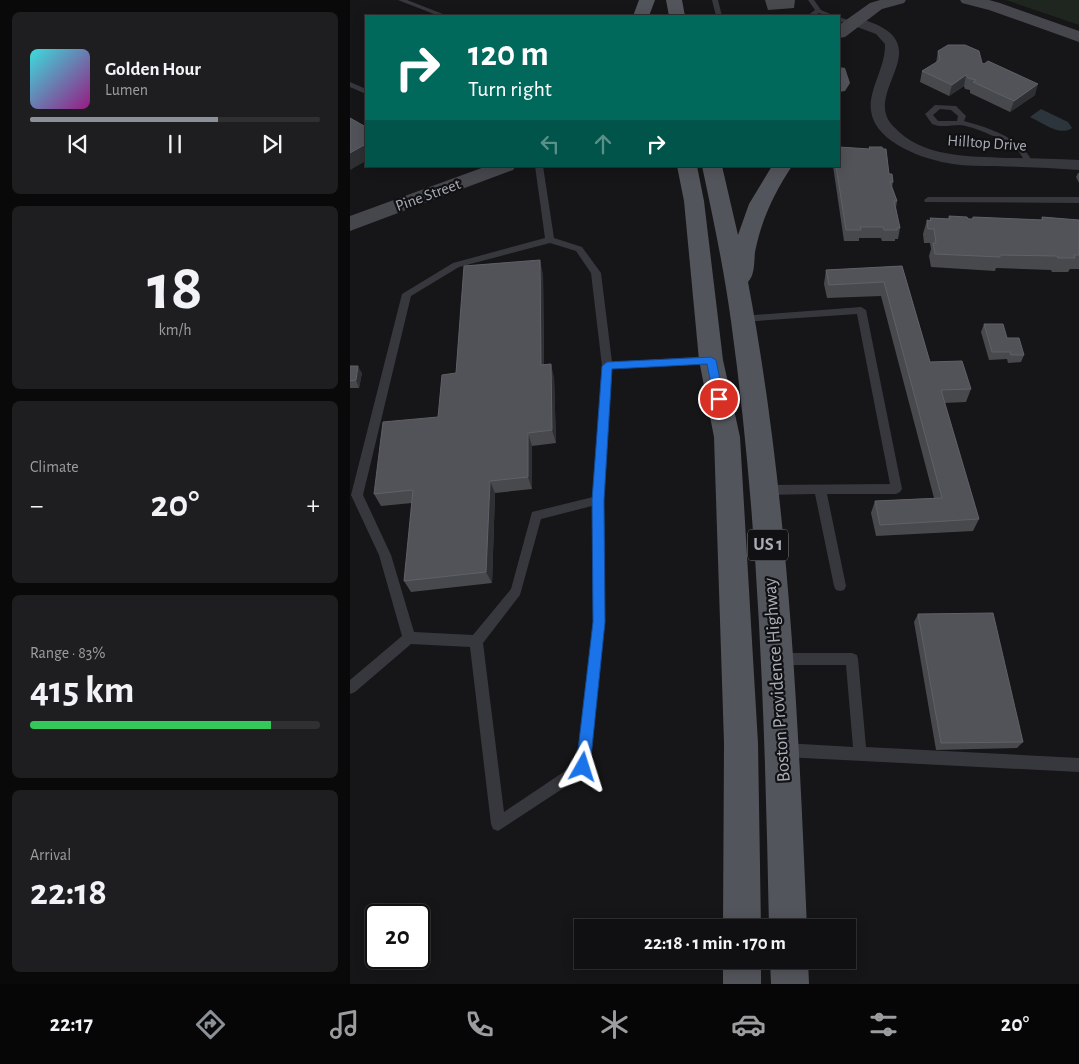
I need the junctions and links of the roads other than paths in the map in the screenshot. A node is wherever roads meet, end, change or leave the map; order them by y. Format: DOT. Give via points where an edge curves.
graph roads {
  1 [pos="401,0"];
  2 [pos="647,0"];
  3 [pos="655,0"];
  4 [pos="674,0"];
  5 [pos="715,0"];
  6 [pos="811,0"];
  7 [pos="898,0"];
  8 [pos="968,0"];
  9 [pos="819,11"];
  10 [pos="443,15"];
  11 [pos="641,15"];
  12 [pos="658,15"];
  13 [pos="678,15"];
  14 [pos="720,15"];
  15 [pos="812,15"];
  16 [pos="829,15"];
  17 [pos="846,24"];
  18 [pos="1079,37"];
  19 [pos="350,84"];
  20 [pos="365,92"];
  21 [pos="960,122"];
  22 [pos="1029,163"];
  23 [pos="1079,165"];
  24 [pos="503,167"];
  25 [pos="540,167"];
  26 [pos="687,167"];
  27 [pos="712,167"];
  28 [pos="781,167"];
  29 [pos="928,200"];
  30 [pos="1079,200"];
  31 [pos="350,224"];
  32 [pos="550,240"];
  33 [pos="741,311"];
  34 [pos="711,360"];
  35 [pos="607,366"];
  36 [pos="763,490"];
  37 [pos="820,490"];
  38 [pos="598,500"];
  39 [pos="840,586"];
  40 [pos="408,638"];
  41 [pos="476,641"];
  42 [pos="776,659"];
  43 [pos="350,688"];
  44 [pos="782,750"];
  45 [pos="860,754"];
  46 [pos="1079,765"];
  47 [pos="742,919"];
  48 [pos="788,919"];
  49 [pos="742,969"];
  50 [pos="789,969"];
  51 [pos="742,984"];
  52 [pos="790,984"];
  1 -- 10 [label="lane"];
  2 -- 11 [label="main road"];
  3 -- 12 [label="main road"];
  4 -- 13 [label="main road"];
  5 -- 14 [label="lane"];
  6 -- 9 [label="lane"];
  7 -- 17 [label="street" via="876,6"];
  8 -- 18 [label="street" via="994,6"];
  9 -- 15 [label="lane"];
  9 -- 16 [label="lane"];
  17 -- 22 [label="street, Hilltop Drive" via="883,32 891,41 892,55 878,111 887,128 899,138 934,156 954,160"];
  19 -- 20 [label="lane"];
  21 -- 22 [label="lane" via="1012,143 1023,152"];
  22 -- 23 [label="street, Hilltop Drive"];
  24 -- 31 [label="street, Pine Street"];
  25 -- 32 [label="lane"];
  26 -- 34 [label="main road, Boston Providence Highway / US 1" via="694,201"];
  27 -- 33 [label="main road, Boston Providence Highway / US 1"];
  28 -- 33 [label="main road" via="762,196 750,223 744,250"];
  29 -- 30 [label="lane"];
  32 -- 35 [label="lane" via="579,249 596,272"];
  32 -- 40 [label="lane" via="456,265 407,294 357,495 385,554"];
  33 -- 36 [label="main road, Boston Providence Highway / US 1"];
  33 -- 37 [label="lane" via="861,310 896,489"];
  34 -- 35 [label="lane"];
  34 -- 47 [label="main road, Boston Providence Highway / US 1" via="728,465 741,743"];
  35 -- 38 [label="lane"];
  36 -- 37 [label="lane"];
  36 -- 42 [label="main road, Boston Providence Highway / US 1"];
  37 -- 39 [label="lane"];
  38 -- 41 [label="lane" via="536,514 516,591"];
  38 -- 41 [label="lane" via="599,622 583,767 498,824"];
  40 -- 41 [label="lane"];
  40 -- 43 [label="lane"];
  42 -- 44 [label="main road, Boston Providence Highway / US 1"];
  42 -- 45 [label="lane" via="852,659"];
  44 -- 45 [label="lane"];
  44 -- 48 [label="main road, Boston Providence Highway / US 1"];
  45 -- 46 [label="lane"];
  49 -- 51 [label="main road"];
  50 -- 52 [label="main road"];
}
